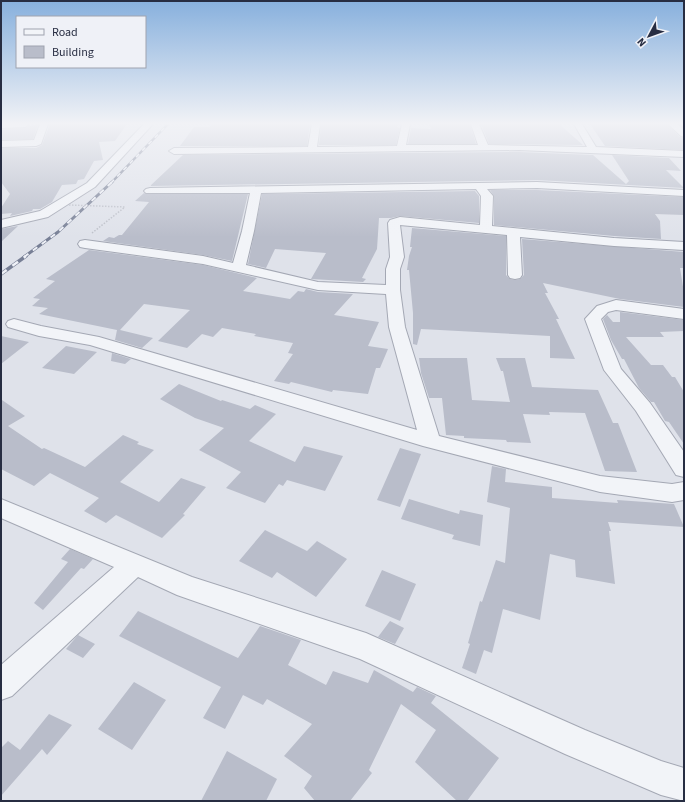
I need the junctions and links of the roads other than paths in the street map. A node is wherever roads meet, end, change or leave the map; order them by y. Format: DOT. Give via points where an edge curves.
graph roads {
  1 [pos="113,161"];
  2 [pos="479,186"];
  3 [pos="256,190"];
  4 [pos="150,191"];
  5 [pos="684,193"];
  6 [pos="1,224"];
  7 [pos="486,228"];
  8 [pos="513,231"];
  9 [pos="85,244"];
  10 [pos="684,246"];
  11 [pos="238,268"];
  12 [pos="515,275"];
  13 [pos="393,290"];
  14 [pos="684,314"];
  15 [pos="14,324"];
  16 [pos="430,441"];
  17 [pos="684,469"];
  18 [pos="684,491"];
  19 [pos="1,508"];
  20 [pos="135,564"];
  21 [pos="1,685"];
  22 [pos="684,785"];
  1 -- 6 [label="street" via="91,185 44,214"];
  2 -- 3 [label="street"];
  2 -- 5 [label="street"];
  2 -- 7 [label="street" via="487,196"];
  3 -- 4 [label="street"];
  3 -- 11 [label="street"];
  7 -- 8 [label="street"];
  7 -- 13 [label="street" via="400,221 394,223 397,257 393,269"];
  8 -- 10 [label="street" via="614,242"];
  8 -- 12 [label="street"];
  9 -- 11 [label="street" via="202,260"];
  11 -- 13 [label="street" via="318,286"];
  13 -- 16 [label="street" via="397,328"];
  14 -- 17 [label="street" via="616,305 604,307 593,319 613,370 642,407"];
  15 -- 16 [label="street" via="93,341"];
  16 -- 18 [label="street" via="600,484 672,493"];
  19 -- 20 [label="street"];
  20 -- 21 [label="street"];
  20 -- 22 [label="street" via="186,587 366,647 576,743"];
}
